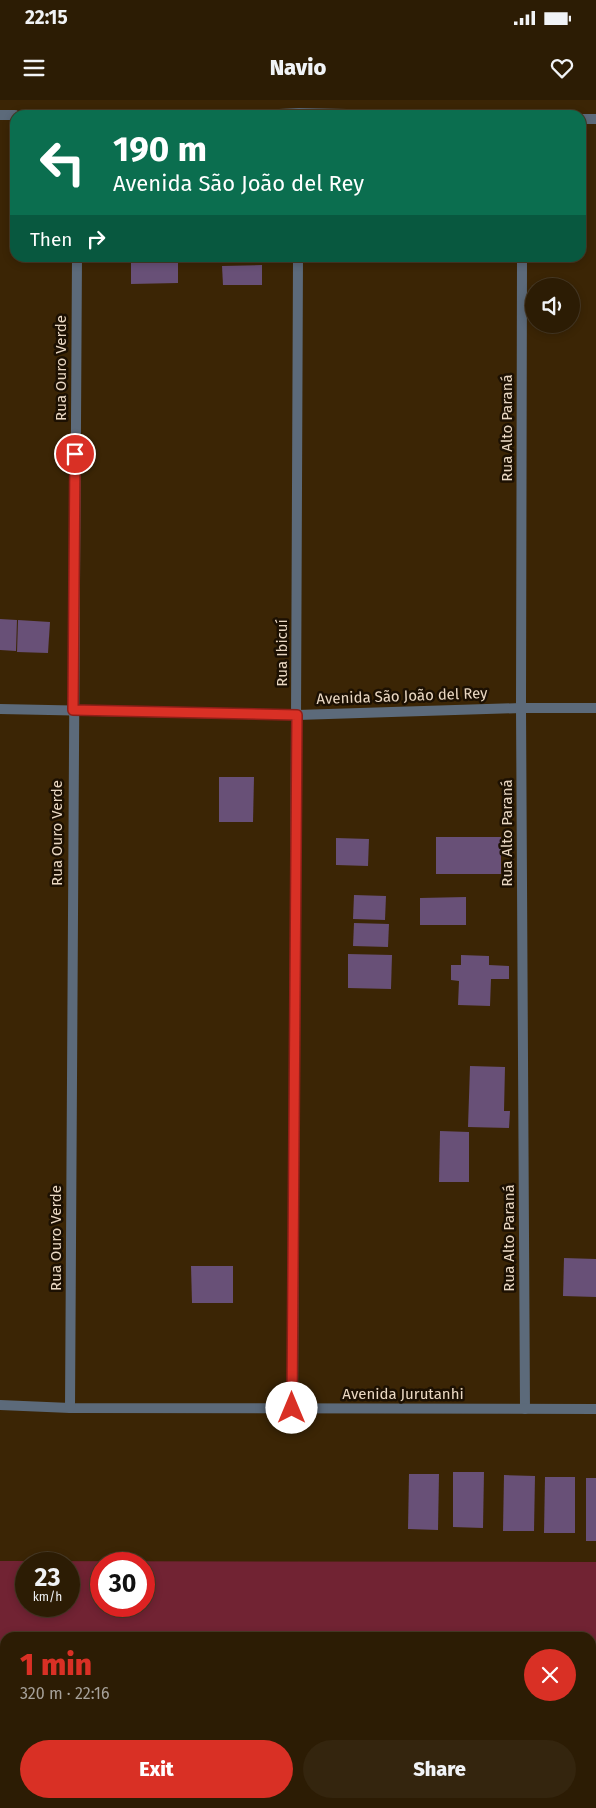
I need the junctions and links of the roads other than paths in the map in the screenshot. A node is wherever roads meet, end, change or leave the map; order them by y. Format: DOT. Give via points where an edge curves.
graph roads {
  1 [pos="77,262"];
  2 [pos="298,262"];
  3 [pos="522,262"];
  4 [pos="521,708"];
  5 [pos="596,708"];
  6 [pos="0,709"];
  7 [pos="73,710"];
  8 [pos="297,715"];
  9 [pos="0,1406"];
  10 [pos="70,1408"];
  11 [pos="292,1408"];
  12 [pos="596,1408"];
  13 [pos="525,1409"];
  1 -- 7 [label="street, Rua Ouro Verde"];
  2 -- 8 [label="street, Rua Ibicuí"];
  3 -- 4 [label="street, Rua Alto Paraná"];
  4 -- 5 [label="street, Avenida São João del Rey"];
  4 -- 8 [label="street, Avenida São João del Rey"];
  4 -- 13 [label="street, Rua Alto Paraná"];
  6 -- 7 [label="street, Avenida São João del Rey"];
  7 -- 8 [label="street, Avenida São João del Rey"];
  7 -- 10 [label="street, Rua Ouro Verde"];
  8 -- 11 [label="street, Rua Ibicuí"];
  9 -- 10 [label="street, Avenida Jurutanhi"];
  10 -- 11 [label="street, Avenida Jurutanhi"];
  11 -- 13 [label="street, Avenida Jurutanhi"];
  12 -- 13 [label="street, Avenida Jurutanhi"];
}
